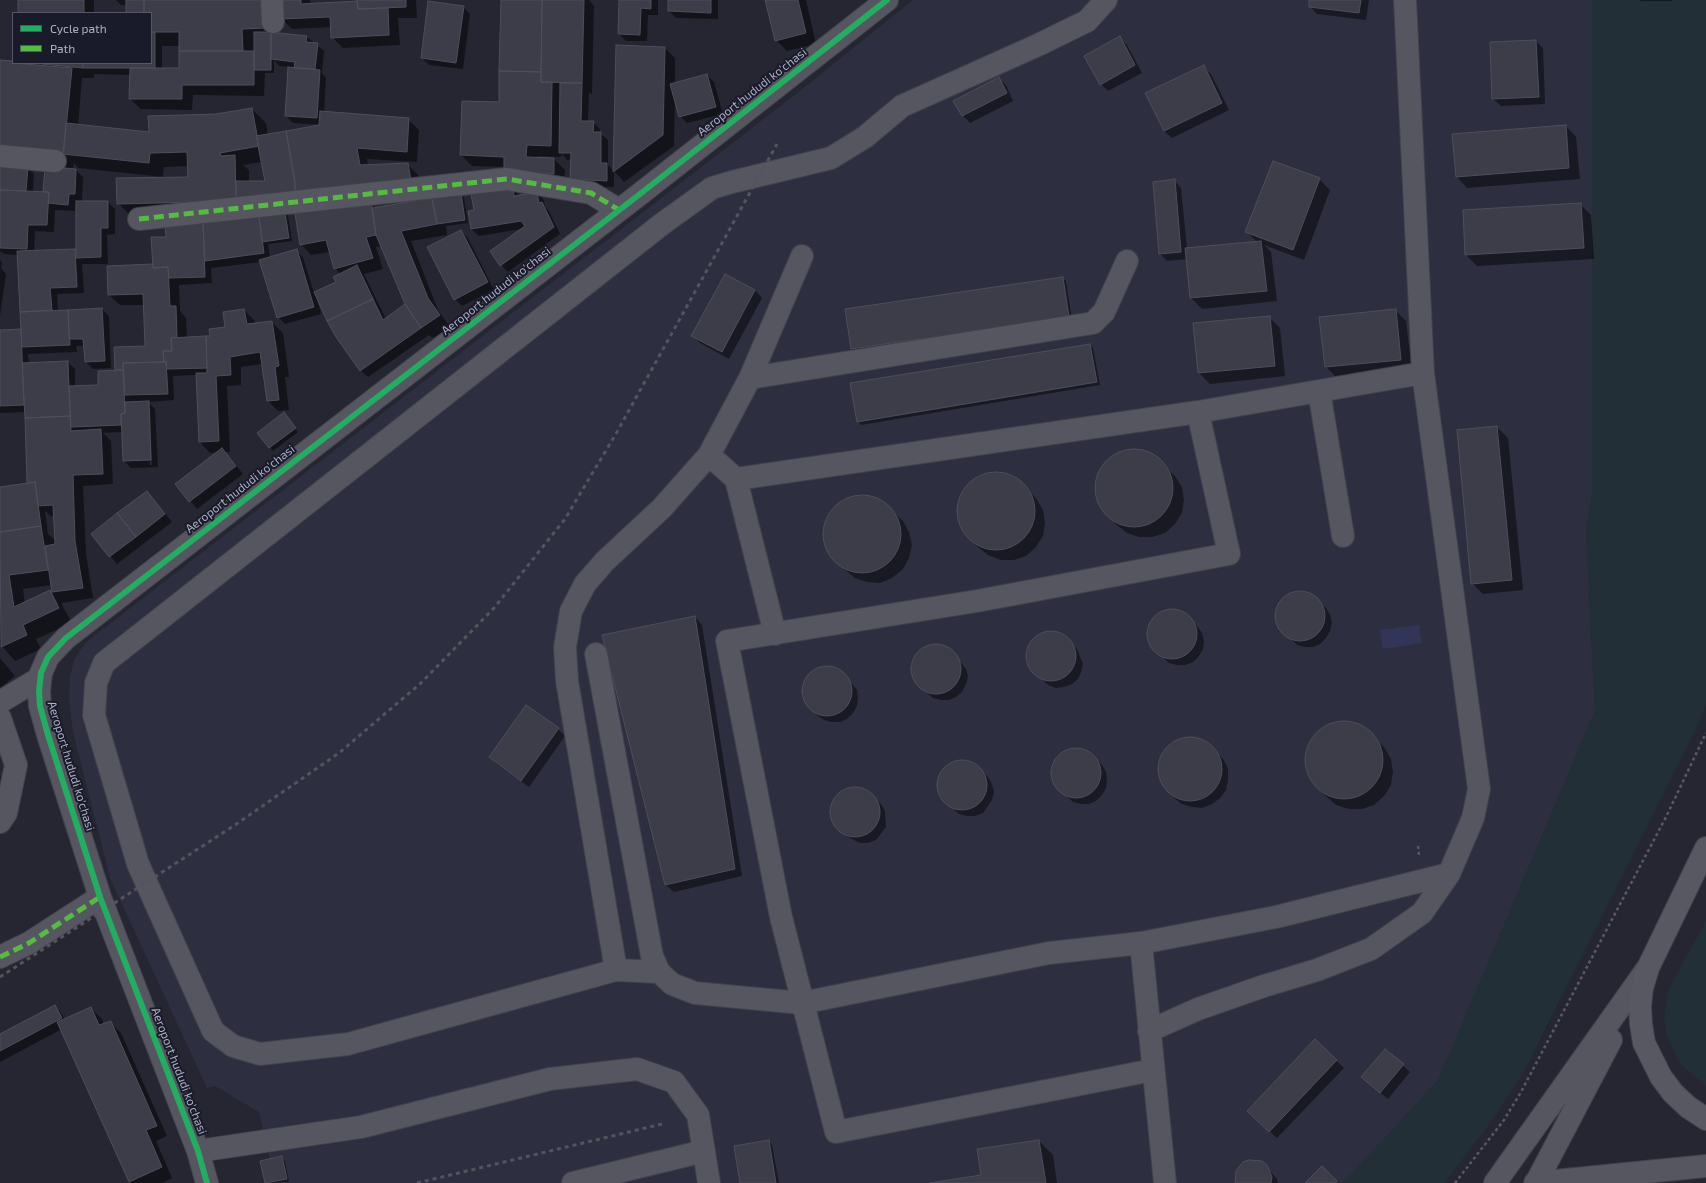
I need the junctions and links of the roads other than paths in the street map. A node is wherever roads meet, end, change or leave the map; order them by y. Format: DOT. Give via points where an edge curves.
graph roads {
  1 [pos="272,0"];
  2 [pos="887,0"];
  3 [pos="1106,0"];
  4 [pos="1405,0"];
  5 [pos="273,22"];
  6 [pos="0,156"];
  7 [pos="55,161"];
  8 [pos="619,210"];
  9 [pos="139,219"];
  10 [pos="802,256"];
  11 [pos="1127,261"];
  12 [pos="1422,373"];
  13 [pos="750,378"];
  14 [pos="1318,391"];
  15 [pos="1198,412"];
  16 [pos="709,455"];
  17 [pos="736,478"];
  18 [pos="1343,536"];
  19 [pos="775,634"];
  20 [pos="596,654"];
  21 [pos="40,678"];
  22 [pos="0,702"];
  23 [pos="0,718"];
  24 [pos="0,822"];
  25 [pos="1706,848"];
  26 [pos="1701,864"];
  27 [pos="1449,874"];
  28 [pos="100,897"];
  29 [pos="1141,943"];
  30 [pos="0,957"];
  31 [pos="1648,968"];
  32 [pos="616,970"];
  33 [pos="659,972"];
  34 [pos="802,1003"];
  35 [pos="1149,1031"];
  36 [pos="1153,1070"];
  37 [pos="1706,1119"];
  38 [pos="198,1151"];
  39 [pos="704,1151"];
  40 [pos="1706,1166"];
  41 [pos="207,1183"];
  42 [pos="574,1183"];
  43 [pos="709,1183"];
  44 [pos="1165,1183"];
  45 [pos="1495,1183"];
  46 [pos="1536,1183"];
  1 -- 5 [label="street"];
  2 -- 8 [label="street, Aeroport hududi ko'chasi"];
  3 -- 32 [label="street" via="1087,21 902,106 865,137 831,158 712,188 662,224 104,663 96,683 94,715 138,864 213,1030 233,1046 260,1054 348,1044"];
  4 -- 12 [label="street"];
  6 -- 7 [label="street"];
  8 -- 9 [label="street" via="591,192 507,179"];
  8 -- 21 [label="street, Aeroport hududi ko'chasi" via="66,638 48,657"];
  10 -- 13 [label="street"];
  11 -- 13 [label="street" via="1104,312 1093,323"];
  12 -- 14 [label="street"];
  12 -- 27 [label="street" via="1479,789 1473,818"];
  13 -- 16 [label="street"];
  14 -- 15 [label="street"];
  14 -- 18 [label="street"];
  15 -- 17 [label="street"];
  15 -- 19 [label="street" via="1229,554 978,601"];
  16 -- 17 [label="street"];
  16 -- 32 [label="street" via="662,508 605,561 585,584 569,619 564,647 567,681"];
  17 -- 19 [label="street"];
  19 -- 34 [label="street" via="727,642 781,917"];
  20 -- 33 [label="street" via="652,956"];
  21 -- 22 [label="street"];
  21 -- 28 [label="street, Aeroport hududi ko'chasi" via="40,706"];
  23 -- 24 [label="street" via="16,765 6,813"];
  25 -- 26 [label="main road"];
  26 -- 31 [label="main road"];
  27 -- 29 [label="street" via="1276,917"];
  27 -- 35 [label="street" via="1422,913 1371,950 1198,1009"];
  28 -- 30 [label="street" via="29,943"];
  28 -- 38 [label="street, Aeroport hududi ko'chasi"];
  29 -- 34 [label="street" via="1049,953"];
  29 -- 35 [label="street"];
  31 -- 37 [label="main road" via="1640,1006 1644,1043 1661,1077 1673,1093"];
  31 -- 45 [label="street"];
  31 -- 46 [label="street"];
  32 -- 33 [label="street"];
  33 -- 34 [label="street" via="672,984 695,993"];
  34 -- 36 [label="street" via="836,1132"];
  35 -- 36 [label="street"];
  36 -- 44 [label="street"];
  38 -- 39 [label="street" via="361,1127 550,1079 637,1069 674,1082 698,1115"];
  38 -- 41 [label="street, Aeroport hududi ko'chasi"];
  39 -- 42 [label="street"];
  39 -- 43 [label="street"];
  40 -- 46 [label="street"];
}
